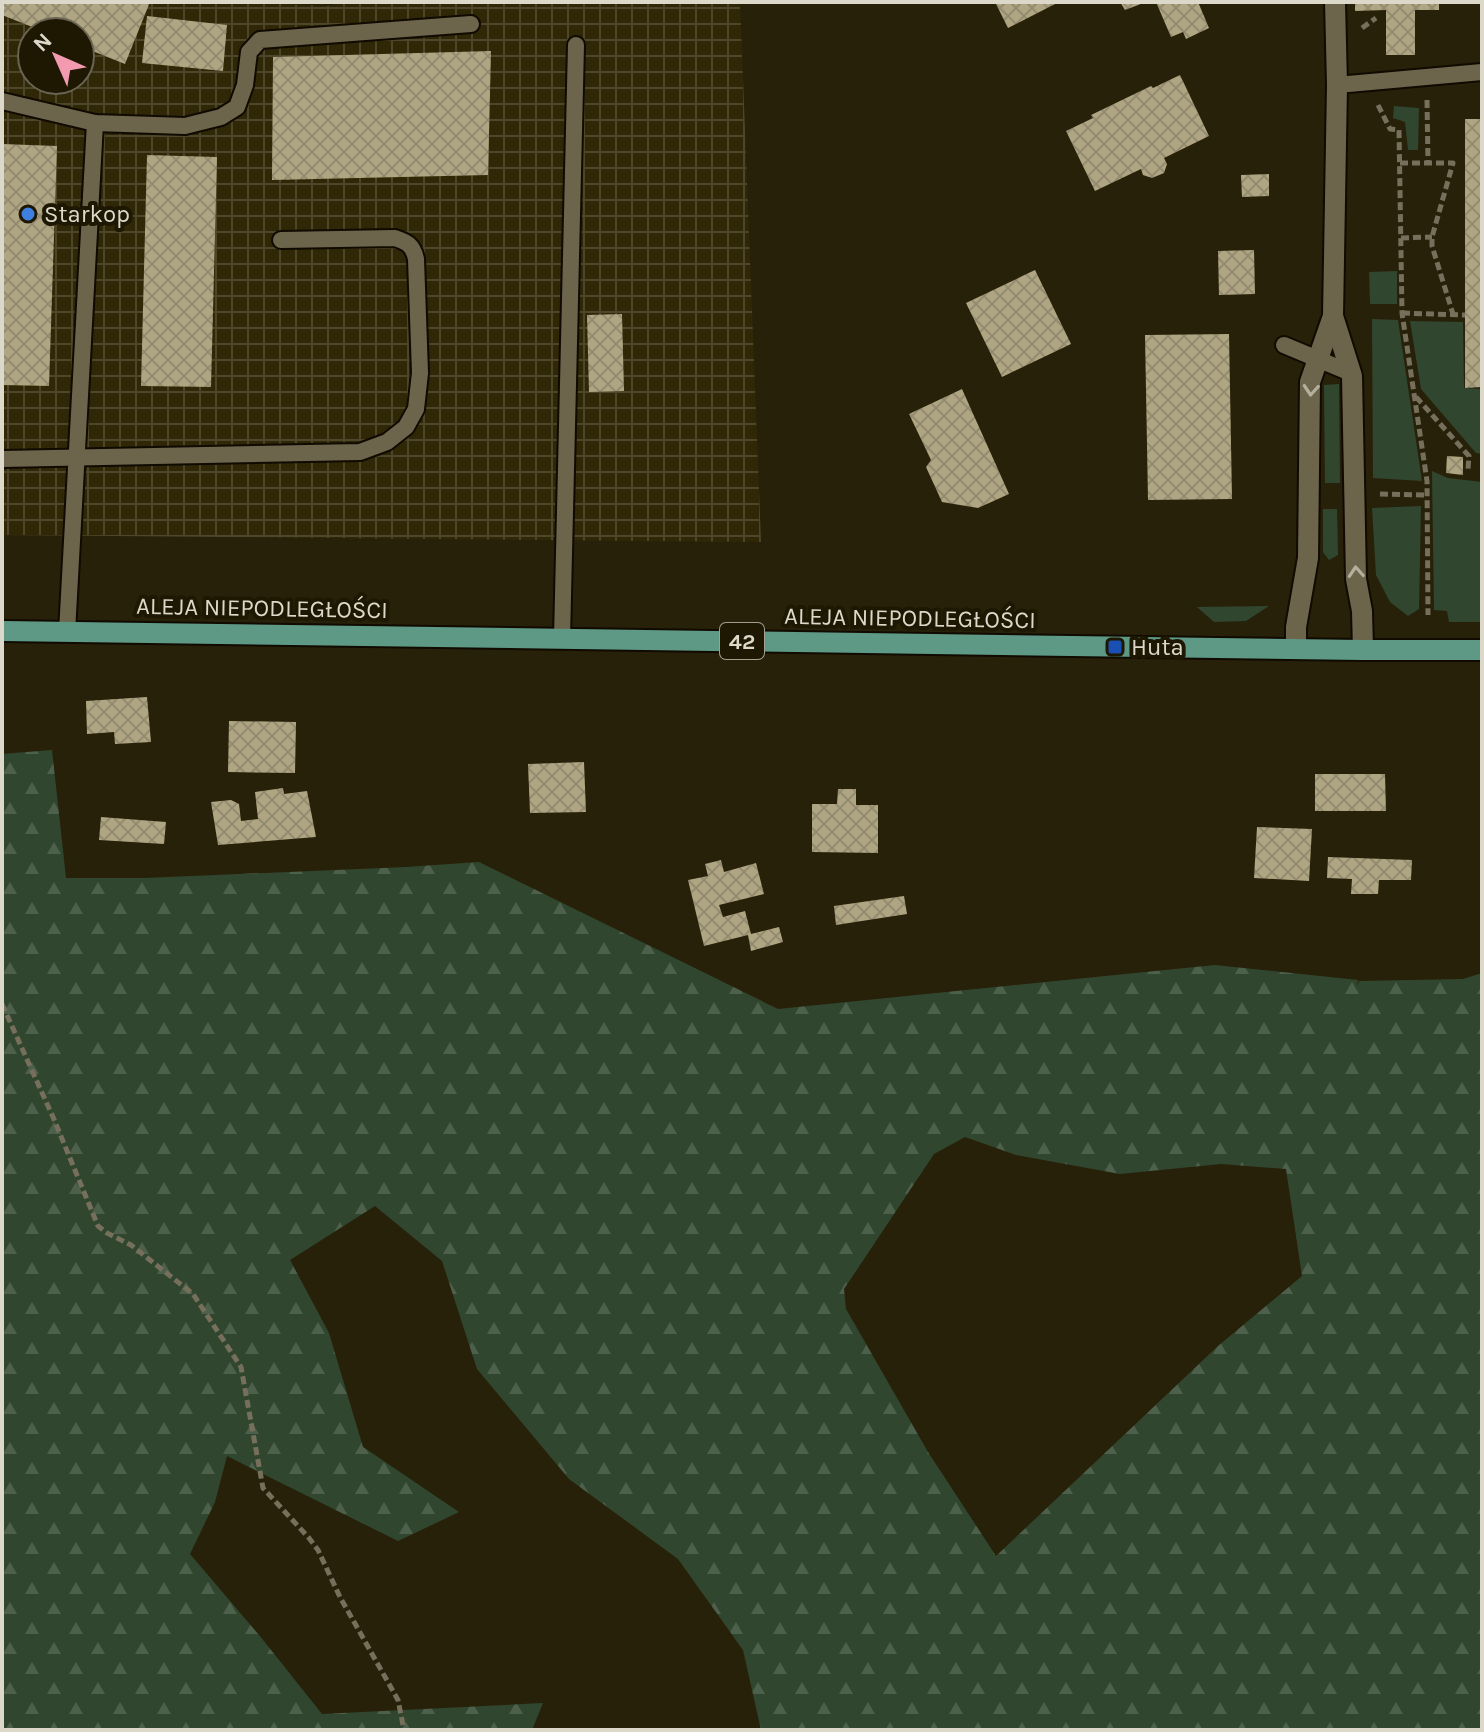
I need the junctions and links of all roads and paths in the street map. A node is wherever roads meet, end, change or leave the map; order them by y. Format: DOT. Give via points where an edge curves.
graph roads {
  1 [pos="1335,2"];
  2 [pos="471,24"];
  3 [pos="576,45"];
  4 [pos="1482,72"];
  5 [pos="1427,77"];
  6 [pos="1367,82"];
  7 [pos="1337,85"];
  8 [pos="2,101"];
  9 [pos="95,123"];
  10 [pos="1400,163"];
  11 [pos="1428,163"];
  12 [pos="1432,237"];
  13 [pos="1401,238"];
  14 [pos="281,240"];
  15 [pos="1402,313"];
  16 [pos="1453,314"];
  17 [pos="1465,315"];
  18 [pos="1333,316"];
  19 [pos="1284,345"];
  20 [pos="1318,359"];
  21 [pos="1351,373"];
  22 [pos="1415,397"];
  23 [pos="77,458"];
  24 [pos="2,459"];
  25 [pos="1468,469"];
  26 [pos="1376,494"];
  27 [pos="1427,495"];
  28 [pos="1428,615"];
  29 [pos="2,631"];
  30 [pos="67,632"];
  31 [pos="562,638"];
  32 [pos="1296,648"];
  33 [pos="1363,650"];
  34 [pos="1482,650"];
  35 [pos="2,1004"];
  36 [pos="404,1730"];
  1 -- 7 [label="street"];
  2 -- 9 [label="lane" via="260,40 249,52 237,107 221,117 185,126"];
  3 -- 31 [label="lane"];
  4 -- 5 [label="lane"];
  5 -- 6 [label="lane"];
  5 -- 11 [label="path"];
  6 -- 7 [label="lane"];
  6 -- 10 [label="path" via="1390,129 1399,130"];
  7 -- 18 [label="street"];
  8 -- 9 [label="lane"];
  9 -- 23 [label="lane"];
  10 -- 11 [label="path"];
  10 -- 13 [label="path"];
  11 -- 12 [label="path" via="1453,163"];
  12 -- 13 [label="path"];
  12 -- 16 [label="path"];
  13 -- 15 [label="path"];
  14 -- 23 [label="lane" via="395,238 409,243 416,259 420,373 416,409 406,427 387,442 360,452"];
  15 -- 16 [label="path"];
  15 -- 22 [label="path"];
  16 -- 17 [label="path"];
  18 -- 20 [label="street"];
  18 -- 21 [label="street"];
  19 -- 20 [label="lane"];
  20 -- 21 [label="lane"];
  20 -- 32 [label="street, one-way" via="1310,382 1308,558"];
  33 -- 21 [label="street, one-way"];
  22 -- 25 [label="path" via="1469,456"];
  22 -- 27 [label="path"];
  23 -- 24 [label="lane"];
  23 -- 30 [label="lane"];
  26 -- 27 [label="path"];
  27 -- 28 [label="path"];
  29 -- 30 [label="main road, ALEJA NIEPODLEGŁOŚCI / 42"];
  30 -- 31 [label="main road, ALEJA NIEPODLEGŁOŚCI / 42"];
  31 -- 32 [label="main road, ALEJA NIEPODLEGŁOŚCI / 42"];
  32 -- 33 [label="main road, ALEJA NIEPODLEGŁOŚCI / 42"];
  33 -- 34 [label="main road, ALEJA NIEPODLEGŁOŚCI / 42"];
  35 -- 36 [label="path" via="98,1226 193,1294 241,1367 263,1488 318,1550 398,1700"];
}
